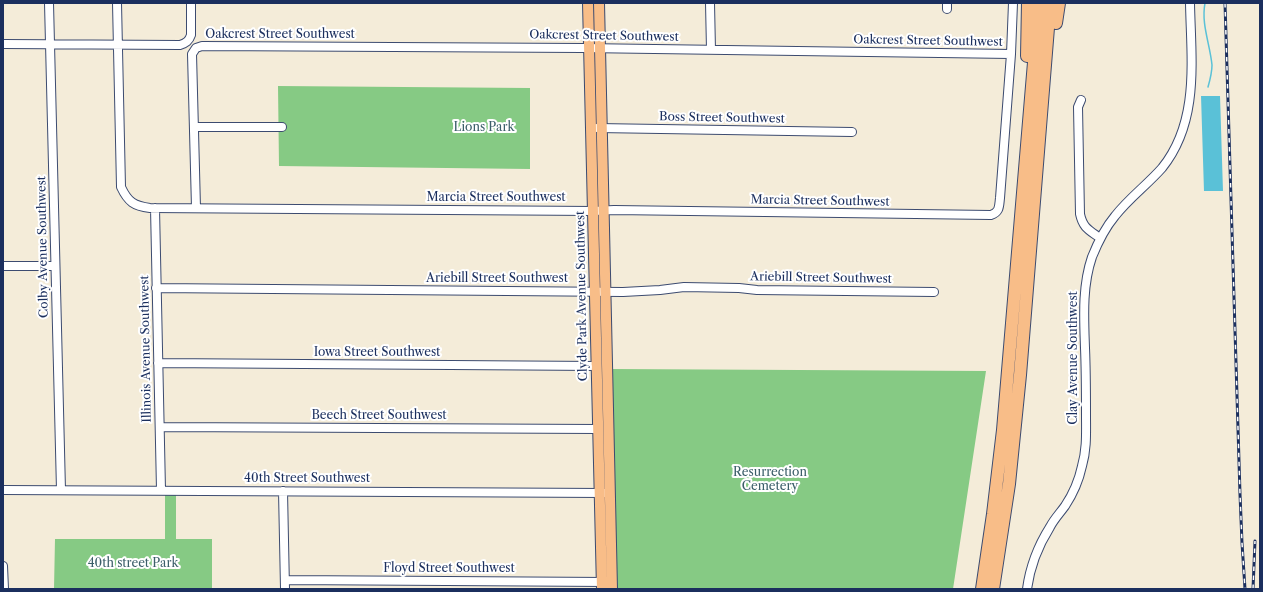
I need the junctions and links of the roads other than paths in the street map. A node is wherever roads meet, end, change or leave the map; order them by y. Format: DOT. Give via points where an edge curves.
graph roads {
  1 [pos="49,3"];
  2 [pos="116,3"];
  3 [pos="191,3"];
  4 [pos="588,3"];
  5 [pos="599,3"];
  6 [pos="710,3"];
  7 [pos="1013,3"];
  8 [pos="1028,3"];
  9 [pos="1039,3"];
  10 [pos="1050,3"];
  11 [pos="1059,3"];
  12 [pos="1190,3"];
  13 [pos="3,44"];
  14 [pos="50,44"];
  15 [pos="118,46"];
  16 [pos="595,48"];
  17 [pos="711,50"];
  18 [pos="1012,54"];
  19 [pos="1081,100"];
  20 [pos="1040,125"];
  21 [pos="194,127"];
  22 [pos="282,127"];
  23 [pos="597,128"];
  24 [pos="852,132"];
  25 [pos="1027,146"];
  26 [pos="155,208"];
  27 [pos="196,208"];
  28 [pos="598,211"];
  29 [pos="1100,238"];
  30 [pos="3,266"];
  31 [pos="55,266"];
  32 [pos="156,288"];
  33 [pos="600,291"];
  34 [pos="934,292"];
  35 [pos="158,364"];
  36 [pos="597,366"];
  37 [pos="160,427"];
  38 [pos="599,429"];
  39 [pos="3,490"];
  40 [pos="61,490"];
  41 [pos="161,490"];
  42 [pos="283,491"];
  43 [pos="600,493"];
  44 [pos="611,493"];
  45 [pos="3,566"];
  46 [pos="285,580"];
  47 [pos="374,585"];
  48 [pos="607,586"];
  49 [pos="4,589"];
  50 [pos="285,589"];
  51 [pos="982,589"];
  52 [pos="993,589"];
  53 [pos="1028,589"];
  1 -- 14 [label="street, Colby Avenue Southwest"];
  2 -- 15 [label="street"];
  3 -- 15 [label="street" via="191,35 185,44"];
  4 -- 16 [label="main road, Clyde Park Avenue Southwest"];
  5 -- 16 [label="main road, Clyde Park Avenue Southwest"];
  6 -- 17 [label="street"];
  7 -- 18 [label="street"];
  8 -- 25 [label="highway"];
  9 -- 25 [label="highway"];
  10 -- 20 [label="highway"];
  11 -- 20 [label="highway"];
  12 -- 29 [label="street, Clay Avenue Southwest" via="1190,98 1184,128 1174,150 1162,167 1115,216"];
  13 -- 14 [label="street"];
  14 -- 15 [label="street"];
  14 -- 31 [label="street, Colby Avenue Southwest"];
  15 -- 26 [label="street, Marcia Street Southwest" via="121,187 133,204"];
  16 -- 17 [label="street, Oakcrest Street Southwest"];
  16 -- 21 [label="street, Oakcrest Street Southwest" via="202,46 196,48 192,54"];
  16 -- 23 [label="main road, Clyde Park Avenue Southwest"];
  17 -- 18 [label="street, Oakcrest Street Southwest"];
  18 -- 28 [label="street, Marcia Street Southwest" via="999,210 996,214"];
  19 -- 29 [label="street" via="1078,107 1080,214 1085,227"];
  20 -- 52 [label="highway" via="1020,375 1008,492"];
  21 -- 22 [label="street"];
  21 -- 27 [label="street"];
  23 -- 24 [label="street, Boss Street Southwest"];
  23 -- 28 [label="main road, Clyde Park Avenue Southwest"];
  25 -- 51 [label="highway" via="1003,430"];
  26 -- 27 [label="street, Marcia Street Southwest"];
  26 -- 32 [label="street, Illinois Avenue Southwest"];
  27 -- 28 [label="street, Marcia Street Southwest"];
  28 -- 33 [label="main road, Clyde Park Avenue Southwest"];
  29 -- 53 [label="street, Clay Avenue Southwest" via="1088,271 1085,288 1084,461 1069,500 1041,543 1031,567"];
  30 -- 31 [label="street"];
  31 -- 40 [label="street, Colby Avenue Southwest"];
  32 -- 33 [label="street, Ariebill Street Southwest"];
  32 -- 35 [label="street, Illinois Avenue Southwest"];
  33 -- 34 [label="street, Ariebill Street Southwest" via="738,288"];
  33 -- 36 [label="main road, Clyde Park Avenue Southwest"];
  33 -- 44 [label="main road, Clyde Park Avenue Southwest"];
  35 -- 36 [label="street, Iowa Street Southwest"];
  35 -- 37 [label="street, Illinois Avenue Southwest"];
  36 -- 38 [label="main road, Clyde Park Avenue Southwest"];
  37 -- 38 [label="street, Beech Street Southwest"];
  37 -- 41 [label="street, Illinois Avenue Southwest"];
  38 -- 43 [label="main road, Clyde Park Avenue Southwest"];
  39 -- 40 [label="street, 40th Street Southwest"];
  40 -- 41 [label="street, 40th Street Southwest"];
  41 -- 42 [label="street, 40th Street Southwest"];
  42 -- 43 [label="street, 40th Street Southwest"];
  42 -- 46 [label="street"];
  43 -- 44 [label="street, 40th Street Southwest"];
  43 -- 48 [label="main road, Clyde Park Avenue Southwest"];
  44 -- 48 [label="main road, Clyde Park Avenue Southwest"];
  45 -- 49 [label="street"];
  46 -- 47 [label="street, Floyd Street Southwest"];
  46 -- 50 [label="street"];
  47 -- 48 [label="street, Floyd Street Southwest"];
}
